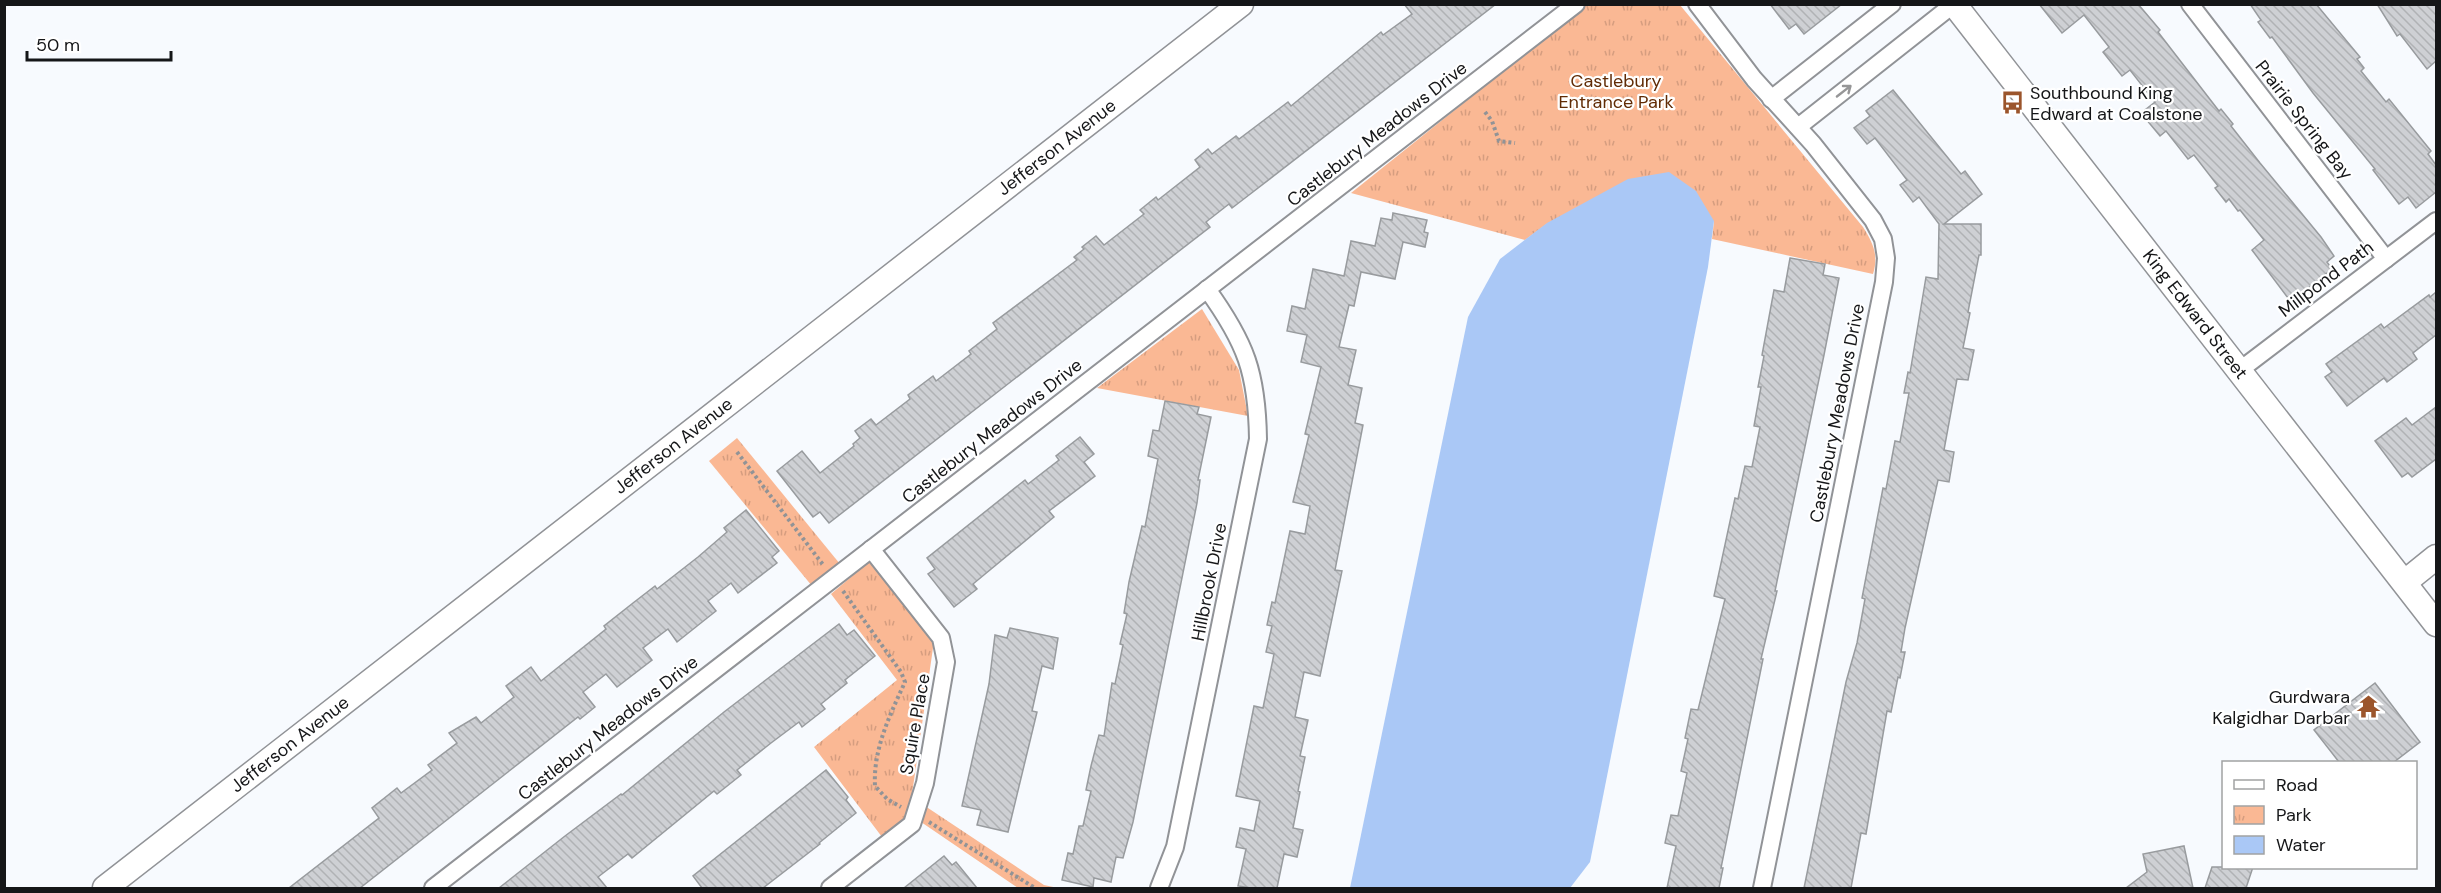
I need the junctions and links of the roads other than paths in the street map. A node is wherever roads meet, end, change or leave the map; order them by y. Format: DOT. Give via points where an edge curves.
graph roads {
  1 [pos="1241,4"];
  2 [pos="1576,4"];
  3 [pos="1697,4"];
  4 [pos="1892,4"];
  5 [pos="1954,4"];
  6 [pos="2190,4"];
  7 [pos="1771,99"];
  8 [pos="1798,127"];
  9 [pos="2436,221"];
  10 [pos="2386,259"];
  11 [pos="1208,289"];
  12 [pos="2240,370"];
  13 [pos="871,549"];
  14 [pos="2436,557"];
  15 [pos="2405,582"];
  16 [pos="2436,624"];
  17 [pos="438,887"];
  18 [pos="105,888"];
  19 [pos="830,888"];
  20 [pos="1159,888"];
  21 [pos="1762,888"];
  1 -- 18 [label="street, Jefferson Avenue"];
  2 -- 11 [label="street, Castlebury Meadows Drive"];
  3 -- 7 [label="street, Castlebury Meadows Drive"];
  4 -- 7 [label="street"];
  8 -- 5 [label="street, one-way"];
  5 -- 12 [label="street, King Edward Street"];
  6 -- 10 [label="street, Prairie Spring Bay"];
  7 -- 8 [label="street, Castlebury Meadows Drive"];
  8 -- 21 [label="street, Castlebury Meadows Drive" via="1873,220 1883,239 1886,258"];
  9 -- 10 [label="street, Millpond Path"];
  10 -- 12 [label="street, Millpond Path"];
  11 -- 13 [label="street, Castlebury Meadows Drive"];
  11 -- 20 [label="street, Hillbrook Drive" via="1243,345 1257,399 1258,439 1175,847"];
  12 -- 15 [label="street, King Edward Street"];
  13 -- 17 [label="street, Castlebury Meadows Drive"];
  13 -- 19 [label="street, Squire Place" via="941,638 946,662 925,783 912,824"];
  14 -- 15 [label="street"];
  15 -- 16 [label="street, King Edward Street"];
}
